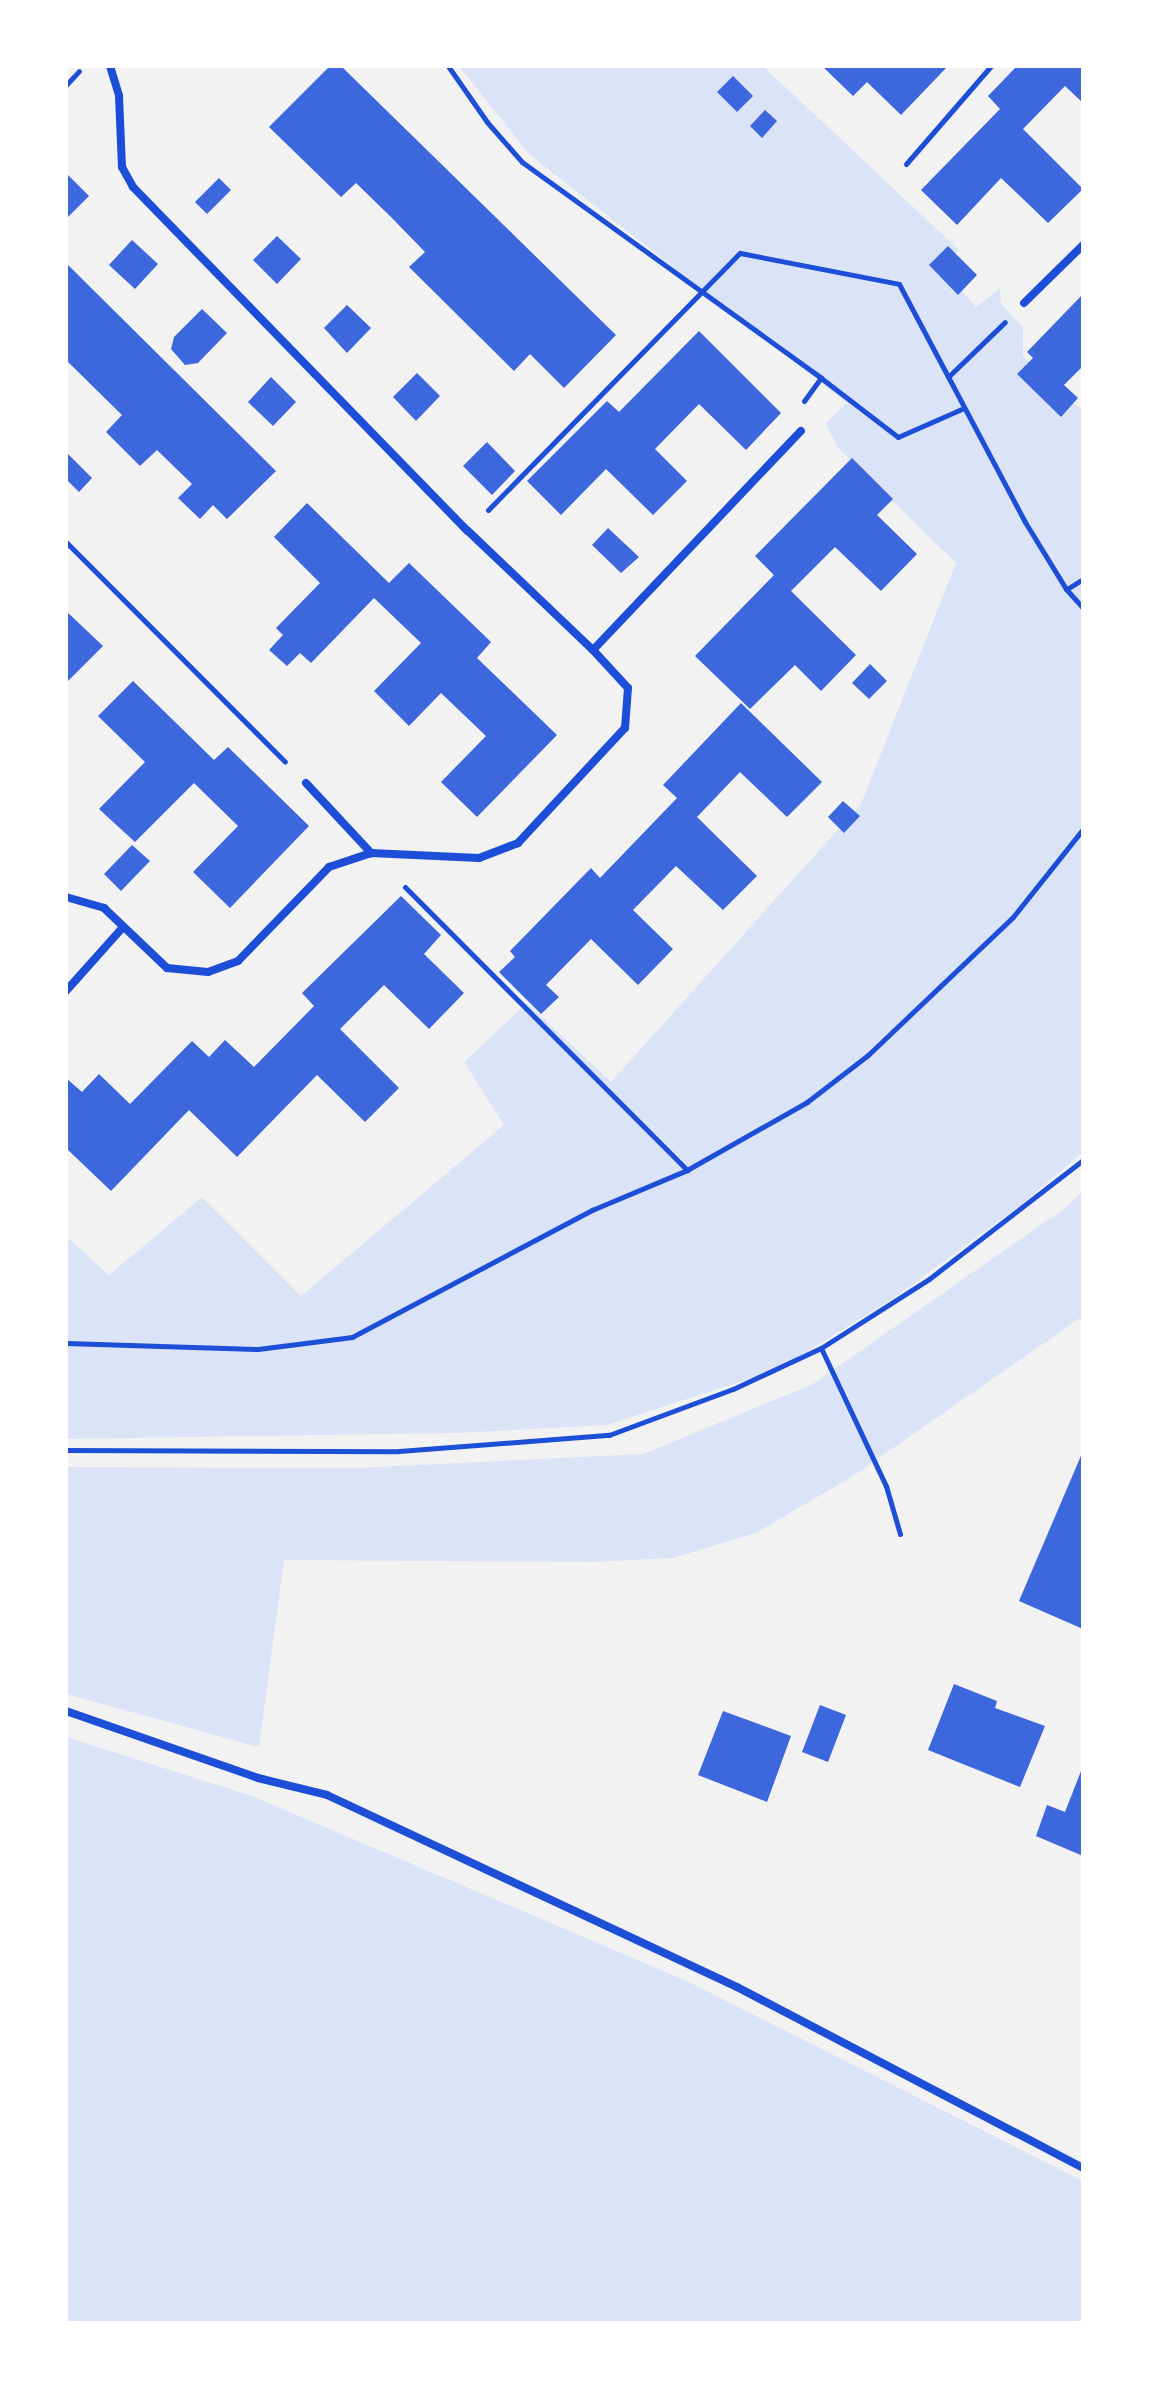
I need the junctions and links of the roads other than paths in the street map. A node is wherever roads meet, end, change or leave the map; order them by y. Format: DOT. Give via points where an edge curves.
graph roads {
  1 [pos="110,66"];
  2 [pos="1083,245"];
  3 [pos="1024,303"];
  4 [pos="801,431"];
  5 [pos="593,650"];
  6 [pos="306,783"];
  7 [pos="371,853"];
  8 [pos="66,897"];
  9 [pos="123,927"];
  10 [pos="66,991"];
  11 [pos="66,1711"];
  12 [pos="1083,2168"];
  1 -- 5 [label="street" via="119,96 122,167 133,187 468,531"];
  2 -- 3 [label="street"];
  4 -- 5 [label="street"];
  5 -- 7 [label="street" via="628,688 625,728 518,843 479,858"];
  6 -- 7 [label="street"];
  7 -- 9 [label="street" via="329,867 238,961 208,972 167,968"];
  8 -- 9 [label="street" via="104,908"];
  9 -- 10 [label="street"];
  11 -- 12 [label="street" via="258,1778 327,1795 737,1987"];
}
